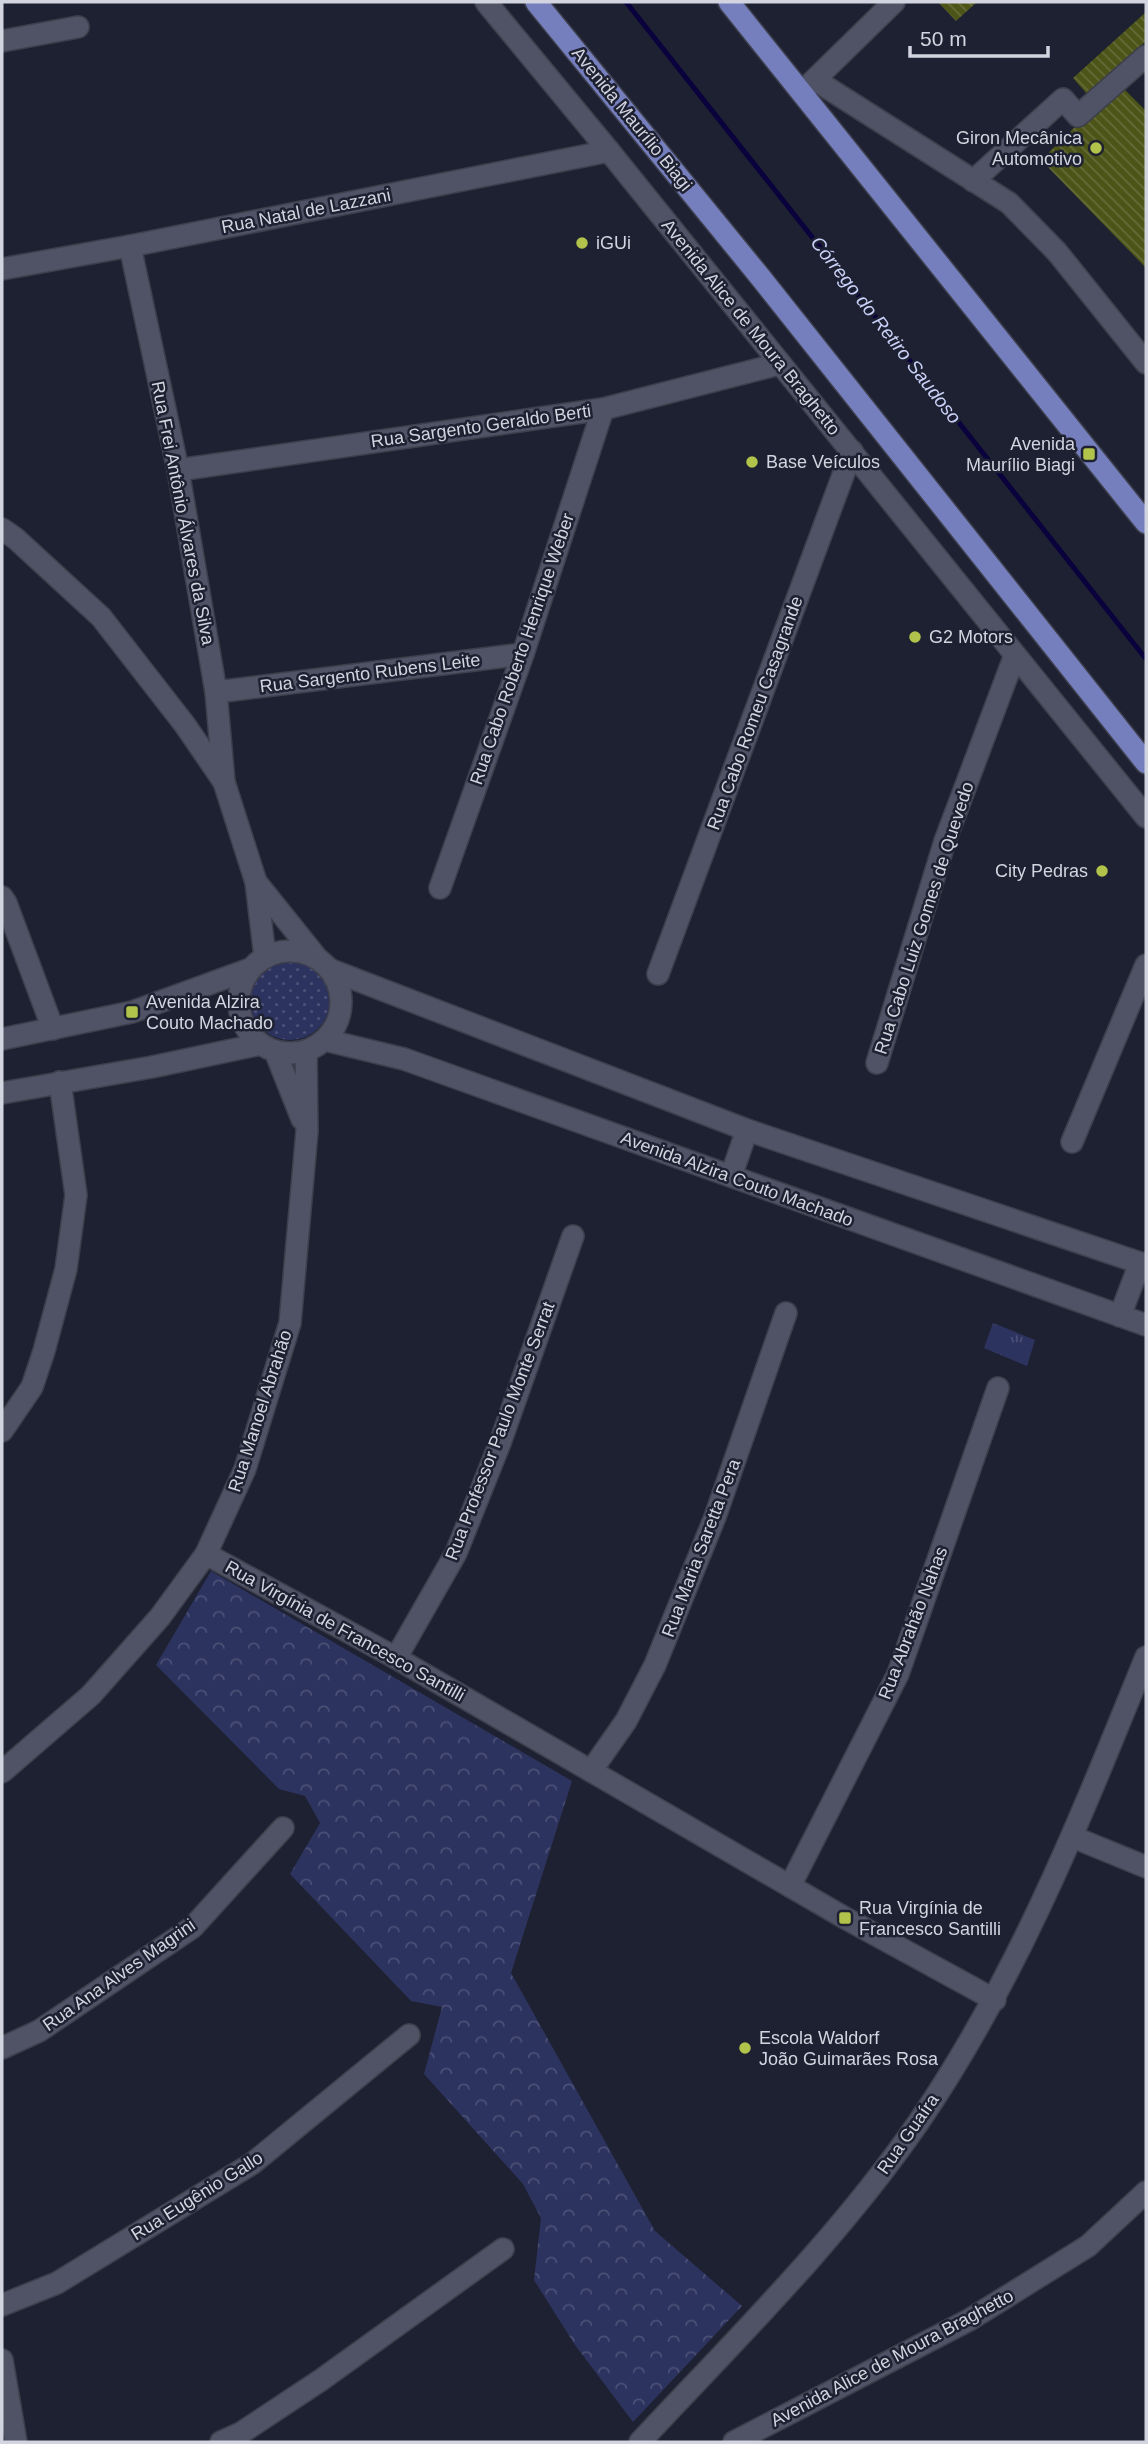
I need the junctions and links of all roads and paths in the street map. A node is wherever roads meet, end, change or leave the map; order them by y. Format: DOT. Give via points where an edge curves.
graph roads {
  1 [pos="486,2"];
  2 [pos="537,2"];
  3 [pos="729,2"];
  4 [pos="894,2"];
  5 [pos="78,27"];
  6 [pos="2,41"];
  7 [pos="1146,56"];
  8 [pos="808,86"];
  9 [pos="609,151"];
  10 [pos="973,181"];
  11 [pos="130,246"];
  12 [pos="2,269"];
  13 [pos="1146,363"];
  14 [pos="779,364"];
  15 [pos="603,409"];
  16 [pos="852,452"];
  17 [pos="178,470"];
  18 [pos="1146,523"];
  19 [pos="2,528"];
  20 [pos="523,654"];
  21 [pos="1014,655"];
  22 [pos="216,692"];
  23 [pos="1146,763"];
  24 [pos="224,782"];
  25 [pos="1146,817"];
  26 [pos="256,882"];
  27 [pos="440,888"];
  28 [pos="2,897"];
  29 [pos="258,963"];
  30 [pos="324,964"];
  31 [pos="1146,965"];
  32 [pos="659,974"];
  33 [pos="53,1029"];
  34 [pos="2,1039"];
  35 [pos="325,1040"];
  36 [pos="268,1047"];
  37 [pos="306,1051"];
  38 [pos="877,1063"];
  39 [pos="60,1082"];
  40 [pos="2,1093"];
  41 [pos="307,1130"];
  42 [pos="747,1130"];
  43 [pos="1072,1142"];
  44 [pos="731,1176"];
  45 [pos="573,1236"];
  46 [pos="1143,1264"];
  47 [pos="786,1313"];
  48 [pos="1120,1316"];
  49 [pos="1146,1325"];
  50 [pos="998,1388"];
  51 [pos="2,1431"];
  52 [pos="206,1554"];
  53 [pos="1146,1657"];
  54 [pos="396,1658"];
  55 [pos="591,1771"];
  56 [pos="2,1772"];
  57 [pos="283,1828"];
  58 [pos="1073,1837"];
  59 [pos="1146,1867"];
  60 [pos="790,1886"];
  61 [pos="995,2000"];
  62 [pos="409,2035"];
  63 [pos="2,2048"];
  64 [pos="1146,2192"];
  65 [pos="503,2249"];
  66 [pos="2,2305"];
  67 [pos="2,2360"];
  68 [pos="16,2442"];
  69 [pos="221,2442"];
  70 [pos="640,2442"];
  71 [pos="734,2442"];
  1 -- 9 [label="street, Avenida Alice de Moura Braghetto"];
  2 -- 23 [label="main road, Avenida Maurílio Biagi"];
  3 -- 8 [label="main road"];
  4 -- 8 [label="street"];
  5 -- 6 [label="street"];
  7 -- 10 [label="street" via="1078,116 1063,99"];
  8 -- 10 [label="street"];
  8 -- 18 [label="main road"];
  9 -- 11 [label="street, Rua Natal de Lazzani"];
  9 -- 14 [label="street, Avenida Alice de Moura Braghetto"];
  10 -- 13 [label="street" via="1009,203 1057,252"];
  11 -- 12 [label="street, Rua Natal de Lazzani"];
  11 -- 17 [label="street, Rua Frei Antônio Álvares da Silva"];
  14 -- 15 [label="street, Rua Sargento Geraldo Berti"];
  14 -- 16 [label="street, Avenida Alice de Moura Braghetto"];
  15 -- 17 [label="street, Rua Sargento Geraldo Berti"];
  15 -- 20 [label="street, Rua Cabo Roberto Henrique Weber"];
  16 -- 21 [label="street, Avenida Alice de Moura Braghetto"];
  16 -- 32 [label="street, Rua Cabo Romeu Casagrande"];
  17 -- 22 [label="street, Rua Frei Antônio Álvares da Silva"];
  19 -- 24 [label="street" via="101,617"];
  20 -- 22 [label="street, Rua Sargento Rubens Leite"];
  20 -- 27 [label="street, Rua Cabo Roberto Henrique Weber"];
  21 -- 25 [label="street, Avenida Alice de Moura Braghetto"];
  21 -- 38 [label="street, Rua Cabo Luiz Gomes de Quevedo" via="945,841"];
  22 -- 24 [label="street, Rua Frei Antônio Álvares da Silva"];
  24 -- 26 [label="street"];
  26 -- 29 [label="street"];
  26 -- 30 [label="street"];
  28 -- 33 [label="street"];
  29 -- 30 [label="street" via="291,950"];
  29 -- 33 [label="street" via="132,1012"];
  29 -- 36 [label="street" via="241,988 239,1009 246,1028"];
  30 -- 35 [label="street" via="338,984 341,999 340,1014"];
  30 -- 42 [label="street"];
  31 -- 43 [label="street"];
  33 -- 34 [label="street"];
  35 -- 37 [label="street"];
  35 -- 44 [label="street, Avenida Alzira Couto Machado" via="404,1059"];
  36 -- 37 [label="street" via="287,1053"];
  36 -- 39 [label="street"];
  36 -- 41 [label="street, Rua Manoel Abrahão"];
  37 -- 41 [label="street, Rua Manoel Abrahão"];
  39 -- 40 [label="street"];
  39 -- 51 [label="street" via="76,1195 66,1269 32,1387"];
  41 -- 52 [label="street, Rua Manoel Abrahão" via="289,1323 245,1469"];
  42 -- 44 [label="street"];
  42 -- 46 [label="street"];
  44 -- 48 [label="street, Avenida Alzira Couto Machado"];
  45 -- 54 [label="street, Rua Professor Paulo Monte Serrat" via="456,1553"];
  46 -- 48 [label="street"];
  47 -- 55 [label="street, Rua Maria Saretta Pera" via="715,1517 655,1665 626,1721"];
  48 -- 49 [label="street, Avenida Alzira Couto Machado"];
  50 -- 60 [label="street, Rua Abrahão Nahas" via="898,1674"];
  52 -- 54 [label="street, Rua Virgínia de Francesco Santilli"];
  52 -- 56 [label="street, Rua Manoel Abrahão" via="160,1617 91,1695"];
  53 -- 58 [label="street, Rua Guaíra"];
  54 -- 55 [label="street, Rua Virgínia de Francesco Santilli"];
  55 -- 60 [label="street, Rua Virgínia de Francesco Santilli"];
  57 -- 63 [label="street, Rua Ana Alves Magrini" via="193,1927 39,2031"];
  58 -- 59 [label="street"];
  58 -- 61 [label="street, Rua Guaíra"];
  60 -- 61 [label="street, Rua Virgínia de Francesco Santilli"];
  61 -- 70 [label="street, Rua Guaíra" via="919,2122 840,2227"];
  62 -- 66 [label="street, Rua Eugênio Gallo" via="253,2163 57,2283"];
  64 -- 71 [label="street, Avenida Alice de Moura Braghetto" via="1088,2246 969,2320"];
  65 -- 69 [label="street" via="321,2380"];
  67 -- 68 [label="street"];
}
